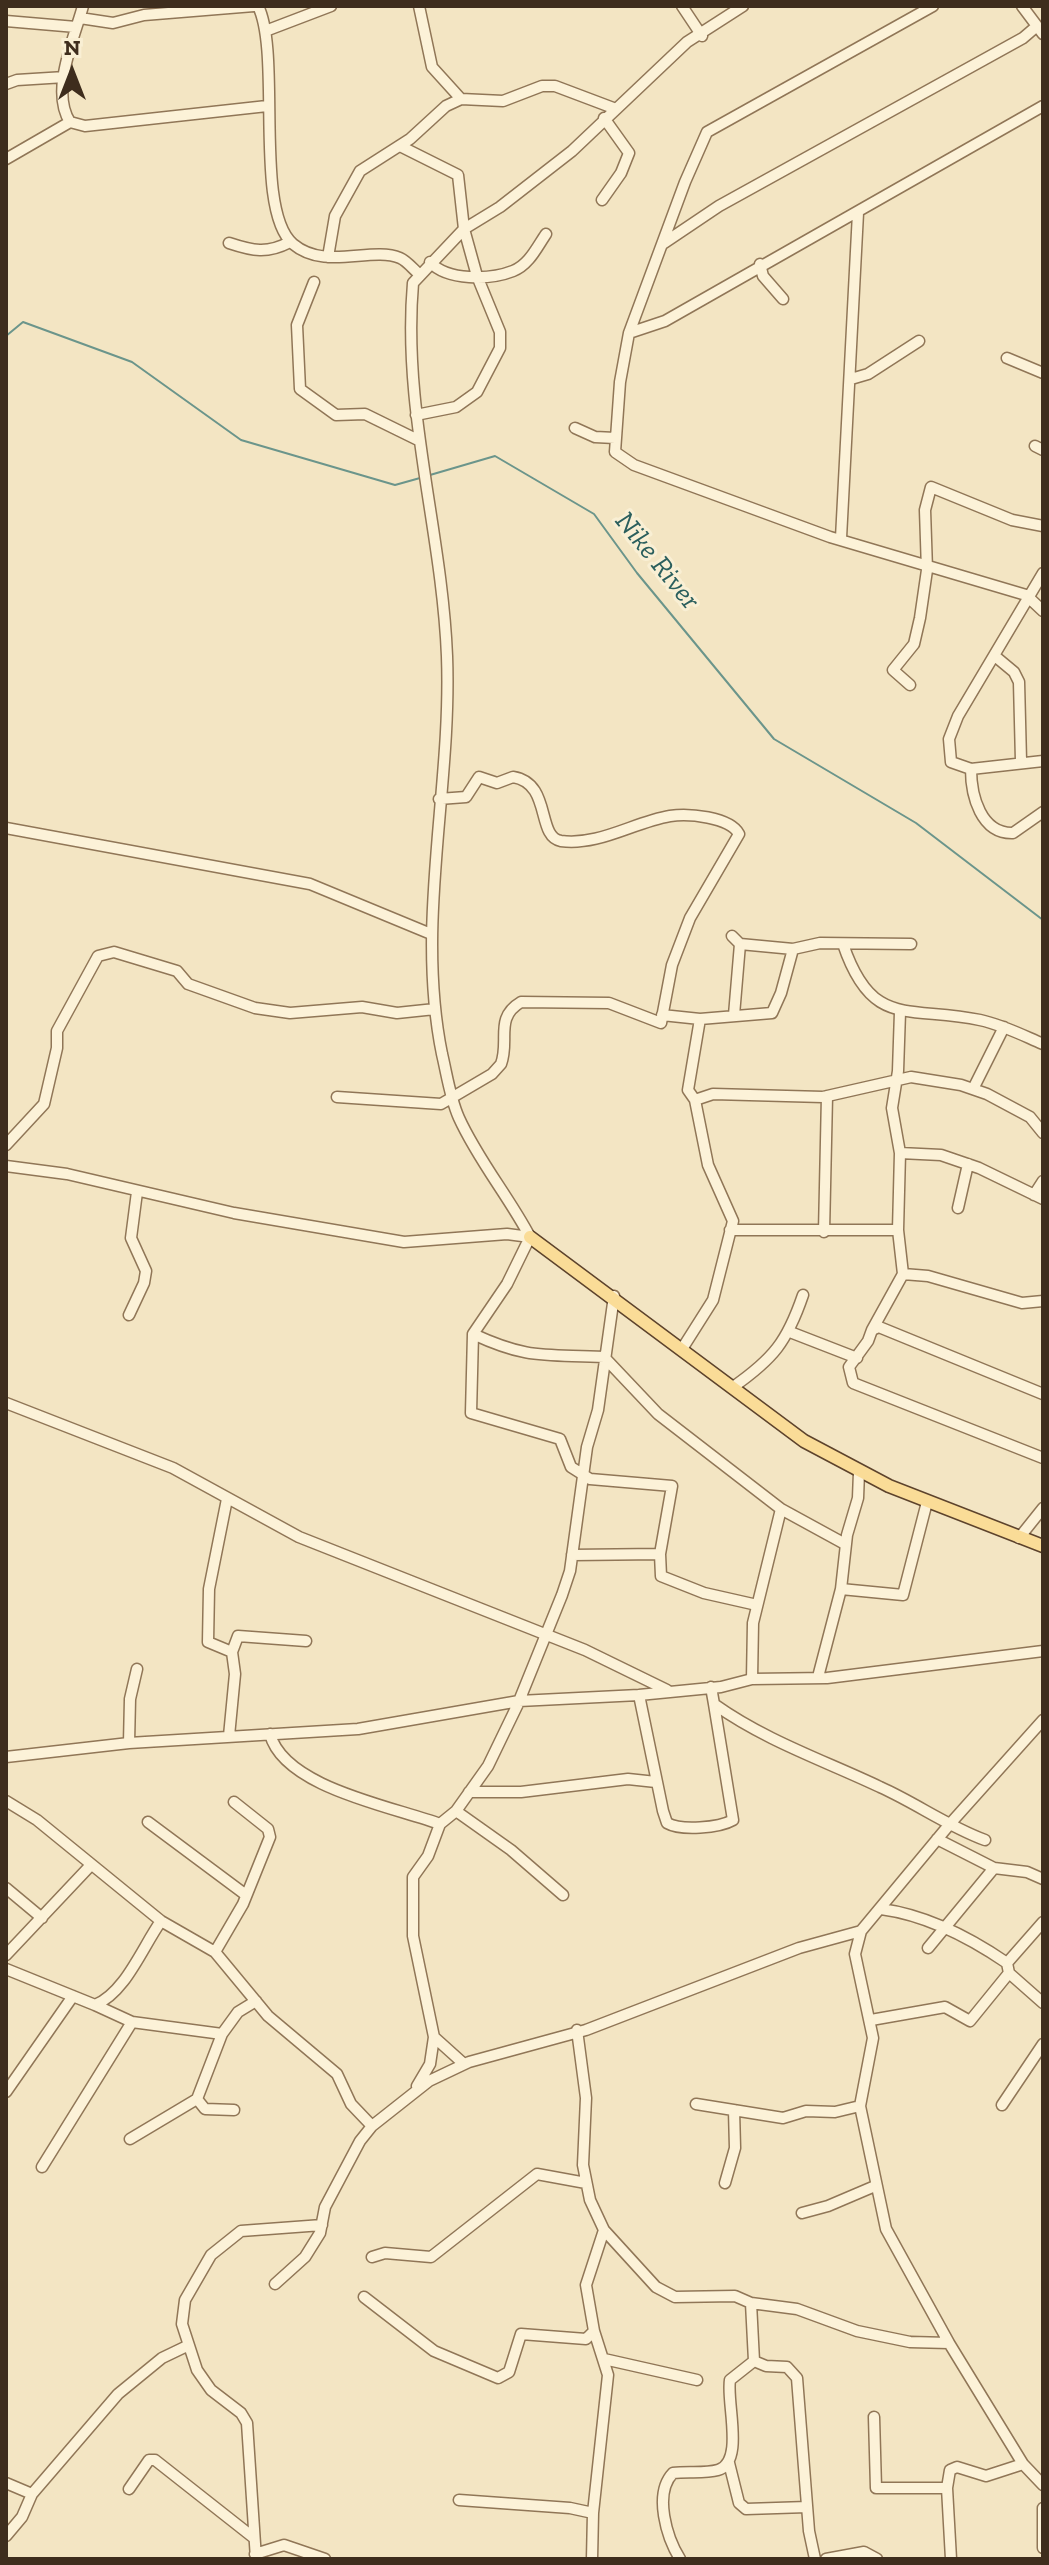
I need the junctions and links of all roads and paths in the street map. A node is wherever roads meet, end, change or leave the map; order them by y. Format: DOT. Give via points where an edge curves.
graph roads {
  1 [pos="256,6"];
  2 [pos="331,6"];
  3 [pos="419,6"];
  4 [pos="682,6"];
  5 [pos="743,6"];
  6 [pos="933,6"];
  7 [pos="1022,6"];
  8 [pos="79,17"];
  9 [pos="6,21"];
  10 [pos="268,30"];
  11 [pos="1040,30"];
  12 [pos="702,35"];
  13 [pos="65,77"];
  14 [pos="6,84"];
  15 [pos="461,99"];
  16 [pos="267,106"];
  17 [pos="1043,106"];
  18 [pos="616,109"];
  19 [pos="604,118"];
  20 [pos="70,122"];
  21 [pos="400,146"];
  22 [pos="6,159"];
  23 [pos="602,200"];
  24 [pos="858,213"];
  25 [pos="464,229"];
  26 [pos="546,234"];
  27 [pos="290,242"];
  28 [pos="229,243"];
  29 [pos="664,243"];
  30 [pos="328,257"];
  31 [pos="430,262"];
  32 [pos="760,264"];
  33 [pos="419,274"];
  34 [pos="477,276"];
  35 [pos="314,282"];
  36 [pos="783,299"];
  37 [pos="629,333"];
  38 [pos="919,341"];
  39 [pos="1007,358"];
  40 [pos="1043,373"];
  41 [pos="851,379"];
  42 [pos="416,415"];
  43 [pos="575,428"];
  44 [pos="615,438"];
  45 [pos="420,446"];
  46 [pos="1043,526"];
  47 [pos="841,538"];
  48 [pos="927,565"];
  49 [pos="1043,573"];
  50 [pos="1029,599"];
  51 [pos="1043,611"];
  52 [pos="996,657"];
  53 [pos="910,685"];
  54 [pos="1021,761"];
  55 [pos="1043,761"];
  56 [pos="971,769"];
  57 [pos="439,799"];
  58 [pos="1043,812"];
  59 [pos="6,828"];
  60 [pos="431,934"];
  61 [pos="732,936"];
  62 [pos="740,944"];
  63 [pos="843,944"];
  64 [pos="911,944"];
  65 [pos="793,949"];
  66 [pos="435,1009"];
  67 [pos="900,1012"];
  68 [pos="662,1015"];
  69 [pos="734,1015"];
  70 [pos="700,1019"];
  71 [pos="1004,1027"];
  72 [pos="1043,1044"];
  73 [pos="895,1080"];
  74 [pos="973,1089"];
  75 [pos="827,1096"];
  76 [pos="337,1097"];
  77 [pos="452,1099"];
  78 [pos="695,1100"];
  79 [pos="1043,1133"];
  80 [pos="6,1145"];
  81 [pos="900,1153"];
  82 [pos="968,1164"];
  83 [pos="6,1166"];
  84 [pos="1043,1181"];
  85 [pos="137,1192"];
  86 [pos="1039,1197"];
  87 [pos="958,1208"];
  88 [pos="730,1230"];
  89 [pos="898,1230"];
  90 [pos="824,1232"];
  91 [pos="530,1237"];
  92 [pos="903,1274"];
  93 [pos="803,1295"];
  94 [pos="614,1296"];
  95 [pos="1043,1301"];
  96 [pos="129,1315"];
  97 [pos="872,1330"];
  98 [pos="790,1332"];
  99 [pos="473,1334"];
  100 [pos="682,1349"];
  101 [pos="604,1357"];
  102 [pos="857,1358"];
  103 [pos="733,1387"];
  104 [pos="1043,1394"];
  105 [pos="6,1403"];
  106 [pos="1043,1458"];
  107 [pos="859,1472"];
  108 [pos="584,1473"];
  109 [pos="227,1499"];
  110 [pos="927,1502"];
  111 [pos="1043,1508"];
  112 [pos="781,1509"];
  113 [pos="1019,1538"];
  114 [pos="845,1544"];
  115 [pos="1043,1546"];
  116 [pos="660,1554"];
  117 [pos="572,1555"];
  118 [pos="841,1589"];
  119 [pos="757,1605"];
  120 [pos="547,1634"];
  121 [pos="306,1641"];
  122 [pos="1043,1651"];
  123 [pos="232,1652"];
  124 [pos="137,1669"];
  125 [pos="818,1677"];
  126 [pos="752,1679"];
  127 [pos="711,1687"];
  128 [pos="667,1690"];
  129 [pos="639,1695"];
  130 [pos="519,1701"];
  131 [pos="714,1704"];
  132 [pos="1043,1720"];
  133 [pos="270,1734"];
  134 [pos="229,1736"];
  135 [pos="129,1743"];
  136 [pos="6,1757"];
  137 [pos="656,1782"];
  138 [pos="469,1792"];
  139 [pos="6,1801"];
  140 [pos="234,1802"];
  141 [pos="456,1811"];
  142 [pos="148,1822"];
  143 [pos="440,1824"];
  144 [pos="949,1825"];
  145 [pos="937,1839"];
  146 [pos="985,1840"];
  147 [pos="90,1866"];
  148 [pos="994,1868"];
  149 [pos="1043,1879"];
  150 [pos="6,1888"];
  151 [pos="246,1895"];
  152 [pos="563,1895"];
  153 [pos="881,1909"];
  154 [pos="42,1918"];
  155 [pos="161,1921"];
  156 [pos="1043,1922"];
  157 [pos="943,1927"];
  158 [pos="861,1931"];
  159 [pos="928,1948"];
  160 [pos="215,1952"];
  161 [pos="6,1955"];
  162 [pos="1008,1968"];
  163 [pos="6,1969"];
  164 [pos="73,1996"];
  165 [pos="256,2001"];
  166 [pos="1043,2003"];
  167 [pos="95,2005"];
  168 [pos="871,2020"];
  169 [pos="132,2022"];
  170 [pos="577,2030"];
  171 [pos="222,2034"];
  172 [pos="434,2037"];
  173 [pos="1043,2044"];
  174 [pos="464,2064"];
  175 [pos="6,2092"];
  176 [pos="413,2095"];
  177 [pos="197,2099"];
  178 [pos="696,2104"];
  179 [pos="1002,2105"];
  180 [pos="860,2106"];
  181 [pos="234,2110"];
  182 [pos="734,2110"];
  183 [pos="372,2126"];
  184 [pos="130,2139"];
  185 [pos="42,2167"];
  186 [pos="586,2183"];
  187 [pos="725,2183"];
  188 [pos="875,2186"];
  189 [pos="802,2213"];
  190 [pos="322,2225"];
  191 [pos="604,2230"];
  192 [pos="372,2257"];
  193 [pos="275,2284"];
  194 [pos="364,2297"];
  195 [pos="751,2303"];
  196 [pos="594,2331"];
  197 [pos="949,2343"];
  198 [pos="187,2346"];
  199 [pos="604,2359"];
  200 [pos="754,2361"];
  201 [pos="697,2380"];
  202 [pos="874,2417"];
  203 [pos="729,2463"];
  204 [pos="1023,2464"];
  205 [pos="6,2483"];
  206 [pos="1043,2485"];
  207 [pos="947,2488"];
  208 [pos="129,2489"];
  209 [pos="32,2494"];
  210 [pos="459,2500"];
  211 [pos="807,2507"];
  212 [pos="1043,2508"];
  213 [pos="593,2513"];
  214 [pos="6,2536"];
  215 [pos="254,2538"];
  216 [pos="1043,2548"];
  217 [pos="256,2556"];
  218 [pos="853,2556"];
  219 [pos="325,2559"];
  220 [pos="592,2559"];
  221 [pos="680,2559"];
  222 [pos="815,2559"];
  223 [pos="826,2559"];
  224 [pos="877,2559"];
  225 [pos="951,2559"];
  1 -- 8 [label="street" via="144,15 113,23"];
  1 -- 10 [label="street"];
  2 -- 10 [label="street"];
  3 -- 15 [label="street" via="432,67"];
  4 -- 12 [label="street"];
  5 -- 12 [label="street"];
  6 -- 29 [label="street" via="707,132"];
  7 -- 11 [label="street"];
  8 -- 9 [label="street"];
  8 -- 13 [label="street"];
  10 -- 16 [label="street"];
  11 -- 29 [label="street" via="719,206"];
  12 -- 18 [label="street"];
  13 -- 14 [label="street"];
  13 -- 20 [label="street" via="63,111"];
  15 -- 18 [label="street" via="503,101 555,86"];
  15 -- 21 [label="street"];
  16 -- 20 [label="street" via="85,126"];
  16 -- 27 [label="street" via="274,186"];
  17 -- 24 [label="street"];
  18 -- 19 [label="street"];
  19 -- 23 [label="street" via="629,153"];
  19 -- 25 [label="street" via="572,151"];
  20 -- 22 [label="street"];
  21 -- 25 [label="street" via="458,175"];
  21 -- 30 [label="street" via="360,171 335,216"];
  24 -- 32 [label="street"];
  24 -- 41 [label="street"];
  25 -- 31 [label="street"];
  25 -- 34 [label="street"];
  26 -- 34 [label="street" via="513,271"];
  27 -- 28 [label="street" via="274,251 256,252"];
  27 -- 30 [label="street"];
  29 -- 37 [label="street"];
  30 -- 33 [label="street" via="396,257"];
  31 -- 33 [label="street"];
  31 -- 34 [label="street" via="444,273"];
  32 -- 36 [label="street" via="763,276"];
  32 -- 37 [label="street" via="665,321"];
  33 -- 42 [label="street" via="413,283 410,342"];
  34 -- 42 [label="street" via="500,332 493,366 477,392 456,407"];
  35 -- 45 [label="street" via="297,325 300,389 336,415 365,414"];
  37 -- 44 [label="street"];
  38 -- 41 [label="street"];
  39 -- 40 [label="street"];
  41 -- 47 [label="street"];
  42 -- 45 [label="street"];
  43 -- 44 [label="street"];
  44 -- 47 [label="street" via="615,452 634,465"];
  45 -- 57 [label="street" via="447,656"];
  46 -- 48 [label="street" via="982,509 931,487 924,523"];
  47 -- 48 [label="street"];
  48 -- 50 [label="street"];
  48 -- 53 [label="street" via="914,644 893,670"];
  49 -- 50 [label="street"];
  50 -- 51 [label="street"];
  50 -- 52 [label="street"];
  52 -- 54 [label="street" via="1019,682"];
  52 -- 56 [label="street" via="949,739 951,762"];
  54 -- 55 [label="street"];
  54 -- 56 [label="street"];
  56 -- 58 [label="street" via="972,796 995,830 1013,833"];
  57 -- 60 [label="street"];
  57 -- 68 [label="street" via="466,797 479,777 497,783 519,778 539,796 546,824 559,841 585,841 672,815 733,825 739,834 690,918 672,965"];
  59 -- 60 [label="street" via="310,884"];
  60 -- 66 [label="street"];
  61 -- 62 [label="street"];
  62 -- 65 [label="street"];
  62 -- 69 [label="street"];
  63 -- 64 [label="street"];
  63 -- 65 [label="street"];
  63 -- 67 [label="street" via="867,991"];
  65 -- 69 [label="street" via="772,1013"];
  66 -- 77 [label="street"];
  66 -- 80 [label="street" via="397,1013 362,1007 290,1013 255,1008 188,984 177,971 114,952 98,956 57,1031 44,1104"];
  67 -- 71 [label="street"];
  67 -- 73 [label="street"];
  68 -- 70 [label="street"];
  68 -- 77 [label="street" via="657,1023 609,1003 521,1002 504,1019 501,1064"];
  69 -- 70 [label="street"];
  70 -- 78 [label="street" via="689,1070 688,1090"];
  71 -- 72 [label="street"];
  71 -- 74 [label="street"];
  73 -- 74 [label="street" via="911,1077"];
  73 -- 75 [label="street"];
  73 -- 81 [label="street" via="892,1108"];
  74 -- 79 [label="street" via="1030,1117"];
  75 -- 78 [label="street" via="713,1094"];
  75 -- 90 [label="street"];
  76 -- 77 [label="street" via="441,1104"];
  77 -- 91 [label="street"];
  78 -- 88 [label="street" via="708,1165 733,1221"];
  81 -- 82 [label="street" via="941,1155"];
  81 -- 89 [label="street"];
  82 -- 86 [label="street"];
  82 -- 87 [label="street"];
  83 -- 85 [label="street" via="67,1174"];
  84 -- 86 [label="street"];
  85 -- 91 [label="street" via="404,1242"];
  85 -- 96 [label="street" via="131,1238 146,1271"];
  88 -- 90 [label="street"];
  88 -- 100 [label="street" via="713,1300"];
  89 -- 90 [label="street"];
  89 -- 92 [label="street"];
  91 -- 94 [label="main road"];
  91 -- 99 [label="street"];
  92 -- 95 [label="street" via="1022,1303"];
  92 -- 97 [label="street"];
  93 -- 98 [label="street"];
  94 -- 100 [label="main road"];
  94 -- 101 [label="street"];
  97 -- 102 [label="street"];
  97 -- 104 [label="street" via="886,1329"];
  98 -- 102 [label="street"];
  98 -- 103 [label="street" via="772,1357"];
  99 -- 101 [label="street" via="512,1352 548,1358"];
  99 -- 108 [label="street" via="471,1413 560,1439 571,1467"];
  100 -- 103 [label="main road"];
  101 -- 108 [label="street"];
  101 -- 112 [label="street" via="658,1414"];
  102 -- 106 [label="street" via="849,1367 853,1383"];
  103 -- 107 [label="main road" via="804,1441"];
  105 -- 109 [label="street" via="173,1468"];
  107 -- 110 [label="main road"];
  107 -- 114 [label="street"];
  108 -- 116 [label="street" via="618,1484 672,1486"];
  108 -- 117 [label="street"];
  109 -- 120 [label="street" via="299,1537"];
  109 -- 123 [label="street" via="209,1589 208,1642"];
  110 -- 113 [label="main road"];
  110 -- 118 [label="street" via="903,1595"];
  111 -- 113 [label="street"];
  112 -- 114 [label="street"];
  112 -- 119 [label="street"];
  113 -- 115 [label="main road"];
  114 -- 118 [label="street"];
  116 -- 117 [label="street"];
  116 -- 119 [label="street" via="661,1576"];
  117 -- 120 [label="street"];
  118 -- 125 [label="street"];
  119 -- 126 [label="street"];
  120 -- 128 [label="street"];
  120 -- 130 [label="street"];
  121 -- 123 [label="street" via="238,1636"];
  122 -- 125 [label="street"];
  123 -- 134 [label="street"];
  124 -- 135 [label="street"];
  125 -- 126 [label="street"];
  126 -- 127 [label="street"];
  127 -- 128 [label="street"];
  127 -- 131 [label="street"];
  128 -- 129 [label="street"];
  129 -- 130 [label="street"];
  129 -- 137 [label="street"];
  130 -- 133 [label="street" via="358,1729"];
  130 -- 138 [label="street" via="488,1766"];
  131 -- 137 [label="street" via="733,1820 674,1827 667,1823"];
  131 -- 144 [label="street" via="752,1731 882,1787"];
  132 -- 144 [label="street"];
  133 -- 134 [label="street"];
  133 -- 143 [label="street" via="286,1759 318,1781 368,1804"];
  134 -- 135 [label="street"];
  135 -- 136 [label="street"];
  137 -- 138 [label="street" via="628,1779 521,1792"];
  138 -- 141 [label="street"];
  139 -- 147 [label="street"];
  140 -- 151 [label="street" via="271,1833"];
  141 -- 143 [label="street"];
  141 -- 152 [label="street"];
  142 -- 151 [label="street"];
  143 -- 172 [label="street" via="412,1883 413,1936"];
  144 -- 145 [label="street"];
  144 -- 146 [label="street"];
  145 -- 148 [label="street"];
  145 -- 153 [label="street"];
  147 -- 154 [label="street"];
  147 -- 155 [label="street"];
  148 -- 149 [label="street"];
  148 -- 157 [label="street"];
  150 -- 154 [label="street"];
  151 -- 160 [label="street"];
  153 -- 157 [label="street"];
  153 -- 158 [label="street"];
  154 -- 161 [label="street"];
  155 -- 160 [label="street"];
  155 -- 167 [label="street" via="126,1981"];
  156 -- 162 [label="street"];
  157 -- 159 [label="street"];
  157 -- 162 [label="street" via="974,1941"];
  158 -- 168 [label="street" via="855,1954"];
  158 -- 170 [label="street" via="799,1948"];
  160 -- 165 [label="street"];
  162 -- 166 [label="street"];
  162 -- 168 [label="street" via="970,2021 945,2007"];
  163 -- 164 [label="street"];
  164 -- 167 [label="street"];
  164 -- 175 [label="street"];
  165 -- 171 [label="street" via="238,2012"];
  165 -- 183 [label="street" via="283,2031 337,2074 351,2104"];
  167 -- 169 [label="street"];
  168 -- 180 [label="street" via="873,2038"];
  169 -- 171 [label="street"];
  169 -- 185 [label="street"];
  170 -- 174 [label="street"];
  170 -- 186 [label="street" via="586,2098"];
  171 -- 177 [label="street"];
  172 -- 174 [label="street"];
  172 -- 176 [label="street" via="430,2064"];
  173 -- 179 [label="street"];
  174 -- 176 [label="street"];
  176 -- 183 [label="street"];
  177 -- 181 [label="street" via="205,2109"];
  177 -- 184 [label="street"];
  178 -- 182 [label="street"];
  180 -- 182 [label="street" via="783,2118"];
  180 -- 188 [label="street"];
  182 -- 187 [label="street" via="735,2148"];
  183 -- 190 [label="street" via="346,2161"];
  186 -- 191 [label="street"];
  186 -- 192 [label="street" via="537,2174 431,2257"];
  188 -- 189 [label="street"];
  188 -- 197 [label="street" via="886,2229"];
  190 -- 193 [label="street" via="305,2257"];
  190 -- 198 [label="street" via="241,2231 226,2240 194,2279 185,2300 182,2324"];
  191 -- 195 [label="street" via="666,2293 693,2299 735,2296"];
  191 -- 196 [label="street" via="586,2285"];
  194 -- 196 [label="street" via="434,2351 498,2378 509,2372 521,2334 586,2339"];
  195 -- 197 [label="street" via="797,2309 857,2331 910,2342"];
  195 -- 200 [label="street"];
  196 -- 199 [label="street"];
  197 -- 204 [label="street"];
  198 -- 209 [label="street" via="153,2364 118,2394"];
  198 -- 215 [label="street" via="211,2390 247,2423"];
  199 -- 201 [label="street"];
  199 -- 213 [label="street" via="608,2375"];
  200 -- 203 [label="street" via="730,2380"];
  200 -- 211 [label="street" via="787,2367 797,2378"];
  202 -- 207 [label="street" via="876,2488"];
  203 -- 211 [label="street" via="739,2503 746,2509"];
  203 -- 221 [label="street" via="720,2470 673,2473 667,2481 665,2531"];
  204 -- 206 [label="street"];
  204 -- 207 [label="street" via="986,2476 954,2468"];
  205 -- 209 [label="street"];
  207 -- 225 [label="street"];
  208 -- 215 [label="street" via="149,2460 155,2460"];
  209 -- 214 [label="street"];
  210 -- 213 [label="street"];
  211 -- 222 [label="street"];
  212 -- 216 [label="street"];
  213 -- 220 [label="street"];
  215 -- 217 [label="street"];
  217 -- 219 [label="street" via="284,2545"];
  218 -- 223 [label="street"];
  218 -- 224 [label="street" via="864,2552"];
}
